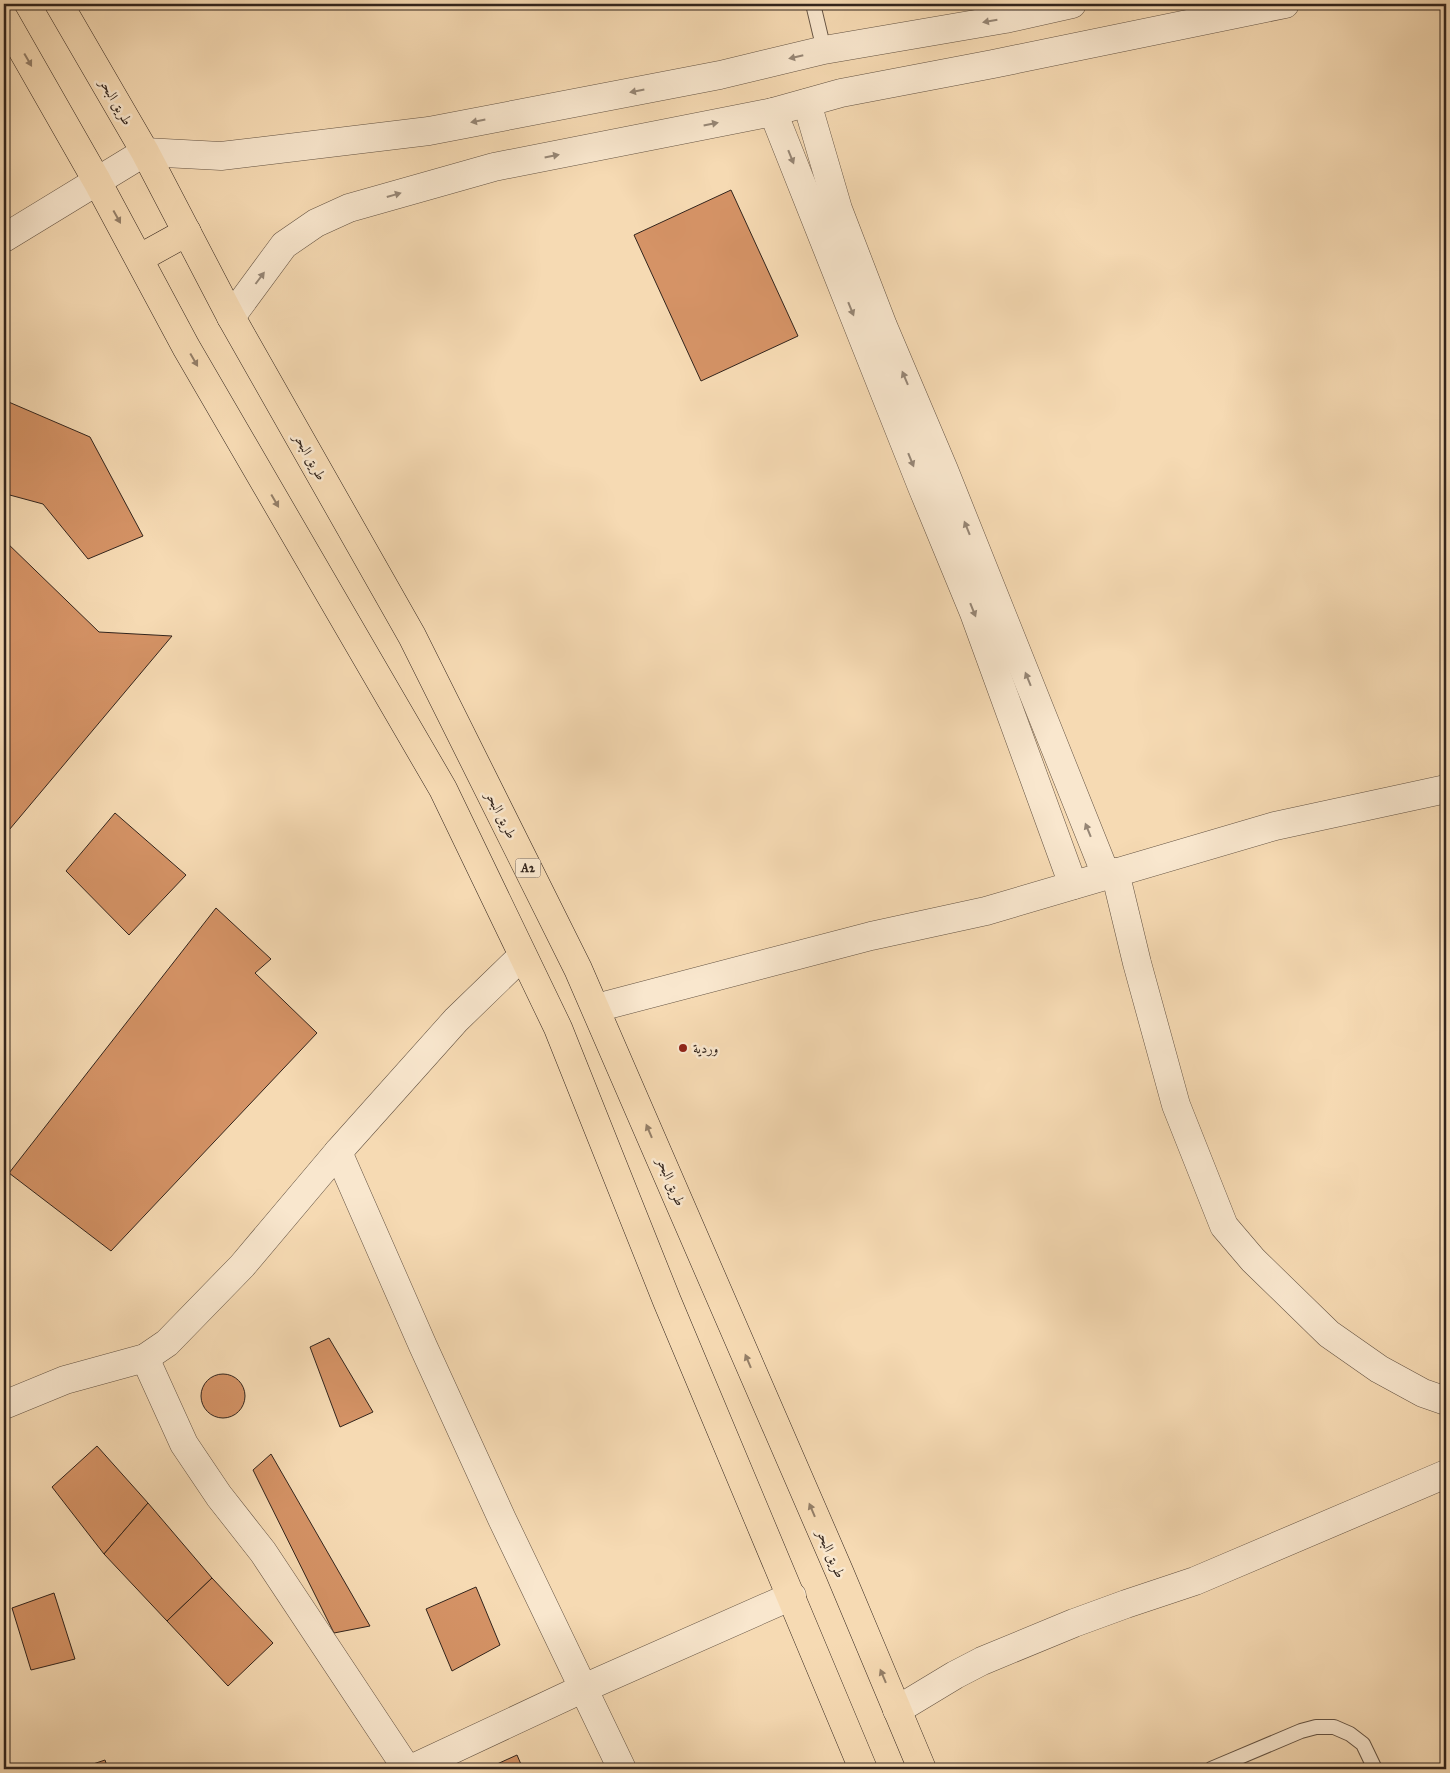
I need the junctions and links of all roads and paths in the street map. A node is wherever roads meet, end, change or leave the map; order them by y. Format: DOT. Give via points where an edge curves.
graph roads {
  1 [pos="59,4"];
  2 [pos="813,4"];
  3 [pos="1072,4"];
  4 [pos="1285,4"];
  5 [pos="4,18"];
  6 [pos="824,50"];
  7 [pos="807,103"];
  8 [pos="773,112"];
  9 [pos="145,152"];
  10 [pos="97,181"];
  11 [pos="187,232"];
  12 [pos="4,238"];
  13 [pos="140,258"];
  14 [pos="231,317"];
  15 [pos="1446,789"];
  16 [pos="1111,873"];
  17 [pos="1073,885"];
  18 [pos="522,956"];
  19 [pos="596,1008"];
  20 [pos="558,1028"];
  21 [pos="338,1152"];
  22 [pos="145,1358"];
  23 [pos="1446,1401"];
  24 [pos="4,1406"];
  25 [pos="1446,1474"];
  26 [pos="792,1596"];
  27 [pos="584,1688"];
  28 [pos="897,1710"];
  29 [pos="406,1769"];
  30 [pos="411,1769"];
  31 [pos="622,1769"];
  32 [pos="863,1769"];
  33 [pos="922,1769"];
  34 [pos="1211,1769"];
  35 [pos="1375,1769"];
  1 -- 9 [label="highway, طريق البحر / A2"];
  2 -- 6 [label="lane"];
  3 -- 6 [label="street, one-way" via="1005,19"];
  4 -- 7 [label="street" via="841,92"];
  5 -- 10 [label="highway, one-way"];
  6 -- 9 [label="street, one-way" via="720,75 429,131 221,156"];
  7 -- 8 [label="street"];
  16 -- 7 [label="street, one-way" via="880,318 838,209"];
  14 -- 8 [label="street, one-way" via="284,245 316,222 348,208 494,167"];
  8 -- 17 [label="street, one-way" via="974,613"];
  9 -- 10 [label="street"];
  9 -- 11 [label="highway, طريق البحر / A2"];
  10 -- 12 [label="street"];
  10 -- 13 [label="highway, one-way"];
  11 -- 13 [label="highway"];
  11 -- 14 [label="highway, طريق البحر / A2"];
  13 -- 18 [label="highway, one-way" via="191,356 443,789"];
  14 -- 19 [label="highway, طريق البحر / A2" via="412,636"];
  15 -- 16 [label="street" via="1275,826"];
  16 -- 17 [label="street"];
  16 -- 23 [label="street" via="1176,1105 1224,1226 1253,1260 1329,1334 1379,1369 1423,1393"];
  17 -- 19 [label="street" via="986,911 872,936"];
  18 -- 20 [label="highway"];
  18 -- 21 [label="street" via="456,1020"];
  19 -- 20 [label="highway"];
  28 -- 19 [label="highway, طريق البحر / A2, one-way"];
  20 -- 26 [label="highway" via="667,1301"];
  21 -- 22 [label="street" via="242,1266 168,1343"];
  21 -- 27 [label="street" via="498,1510"];
  22 -- 24 [label="street" via="65,1380"];
  22 -- 29 [label="street" via="184,1444 263,1552"];
  25 -- 28 [label="street" via="1195,1581 1074,1623 982,1661"];
  26 -- 27 [label="street"];
  26 -- 32 [label="highway"];
  27 -- 30 [label="street"];
  27 -- 31 [label="street"];
  28 -- 33 [label="highway, طريق البحر / A2"];
  34 -- 35 [label="lane" via="1316,1727 1334,1727 1350,1734 1363,1744"];
}
